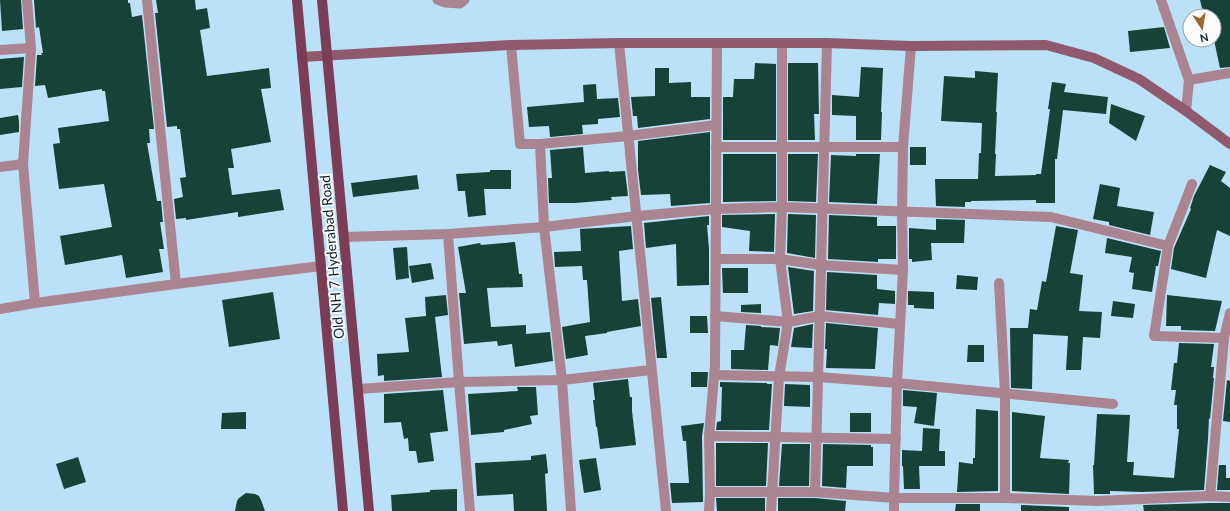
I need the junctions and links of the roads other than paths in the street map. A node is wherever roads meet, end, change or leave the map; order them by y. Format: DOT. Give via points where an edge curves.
graph roads {
  1 [pos="27,0"];
  2 [pos="147,0"];
  3 [pos="297,0"];
  4 [pos="322,0"];
  5 [pos="438,0"];
  6 [pos="465,0"];
  7 [pos="1161,0"];
  8 [pos="827,42"];
  9 [pos="619,43"];
  10 [pos="717,43"];
  11 [pos="782,43"];
  12 [pos="512,45"];
  13 [pos="911,46"];
  14 [pos="31,48"];
  15 [pos="0,50"];
  16 [pos="327,55"];
  17 [pos="302,57"];
  18 [pos="1230,73"];
  19 [pos="1189,80"];
  20 [pos="1186,111"];
  21 [pos="716,125"];
  22 [pos="628,136"];
  23 [pos="540,144"];
  24 [pos="1230,144"];
  25 [pos="716,147"];
  26 [pos="781,147"];
  27 [pos="825,147"];
  28 [pos="903,147"];
  29 [pos="23,164"];
  30 [pos="0,167"];
  31 [pos="1192,184"];
  32 [pos="782,207"];
  33 [pos="824,208"];
  34 [pos="716,209"];
  35 [pos="902,212"];
  36 [pos="636,216"];
  37 [pos="544,227"];
  38 [pos="448,234"];
  39 [pos="344,237"];
  40 [pos="1168,246"];
  41 [pos="716,259"];
  42 [pos="780,259"];
  43 [pos="821,265"];
  44 [pos="321,266"];
  45 [pos="903,270"];
  46 [pos="999,283"];
  47 [pos="176,284"];
  48 [pos="35,303"];
  49 [pos="0,309"];
  50 [pos="1230,313"];
  51 [pos="715,316"];
  52 [pos="820,316"];
  53 [pos="788,322"];
  54 [pos="899,324"];
  55 [pos="1224,338"];
  56 [pos="651,370"];
  57 [pos="714,375"];
  58 [pos="779,376"];
  59 [pos="818,377"];
  60 [pos="562,380"];
  61 [pos="459,382"];
  62 [pos="897,383"];
  63 [pos="358,390"];
  64 [pos="1005,393"];
  65 [pos="1113,404"];
  66 [pos="709,436"];
  67 [pos="776,437"];
  68 [pos="817,438"];
  69 [pos="896,439"];
  70 [pos="710,492"];
  71 [pos="772,492"];
  72 [pos="815,492"];
  73 [pos="1210,496"];
  74 [pos="1230,497"];
  75 [pos="894,498"];
  76 [pos="1005,498"];
  77 [pos="343,511"];
  78 [pos="369,511"];
  79 [pos="470,511"];
  80 [pos="571,511"];
  81 [pos="666,511"];
  82 [pos="709,511"];
  83 [pos="771,511"];
  84 [pos="894,511"];
  1 -- 14 [label="street"];
  2 -- 47 [label="street"];
  3 -- 17 [label="main road, Old NH 7 Hyderabad Road"];
  4 -- 16 [label="main road, Old NH 7 Hyderabad Road"];
  5 -- 6 [label="lane" via="460,4"];
  7 -- 19 [label="street"];
  8 -- 11 [label="main road"];
  8 -- 13 [label="main road"];
  8 -- 27 [label="street"];
  9 -- 10 [label="main road"];
  9 -- 12 [label="main road"];
  9 -- 22 [label="street"];
  10 -- 11 [label="main road"];
  10 -- 21 [label="street"];
  11 -- 26 [label="street"];
  12 -- 16 [label="main road"];
  12 -- 23 [label="street" via="520,144"];
  13 -- 20 [label="main road" via="1046,45 1094,58 1139,79"];
  13 -- 28 [label="street"];
  14 -- 15 [label="street"];
  14 -- 29 [label="street"];
  16 -- 17 [label="main road"];
  16 -- 39 [label="main road, Old NH 7 Hyderabad Road"];
  17 -- 44 [label="main road, Old NH 7 Hyderabad Road"];
  18 -- 19 [label="street"];
  19 -- 20 [label="street"];
  20 -- 24 [label="main road"];
  21 -- 22 [label="street"];
  21 -- 25 [label="street"];
  22 -- 23 [label="street"];
  22 -- 36 [label="street"];
  23 -- 37 [label="street"];
  25 -- 26 [label="street"];
  25 -- 34 [label="street"];
  26 -- 27 [label="street"];
  26 -- 32 [label="street"];
  27 -- 28 [label="street"];
  27 -- 33 [label="street"];
  28 -- 35 [label="street"];
  29 -- 30 [label="street"];
  29 -- 48 [label="street"];
  31 -- 40 [label="street"];
  32 -- 33 [label="street"];
  32 -- 34 [label="street"];
  32 -- 42 [label="street"];
  33 -- 35 [label="street"];
  33 -- 43 [label="street"];
  34 -- 36 [label="street"];
  34 -- 41 [label="street"];
  35 -- 40 [label="street" via="1051,217"];
  35 -- 45 [label="street"];
  36 -- 37 [label="street"];
  36 -- 56 [label="street"];
  37 -- 38 [label="street"];
  37 -- 60 [label="street"];
  38 -- 39 [label="street"];
  38 -- 61 [label="street"];
  39 -- 63 [label="main road, Old NH 7 Hyderabad Road"];
  40 -- 55 [label="street" via="1154,336"];
  41 -- 42 [label="street"];
  41 -- 51 [label="street"];
  42 -- 43 [label="street"];
  42 -- 53 [label="street"];
  43 -- 45 [label="street"];
  43 -- 52 [label="street"];
  44 -- 47 [label="street"];
  44 -- 77 [label="main road, Old NH 7 Hyderabad Road"];
  45 -- 54 [label="street"];
  46 -- 64 [label="street"];
  47 -- 48 [label="street"];
  48 -- 49 [label="street"];
  50 -- 55 [label="street"];
  51 -- 53 [label="street"];
  51 -- 57 [label="street"];
  52 -- 53 [label="street"];
  52 -- 54 [label="street"];
  52 -- 59 [label="street"];
  53 -- 58 [label="street"];
  54 -- 62 [label="street"];
  55 -- 73 [label="street"];
  56 -- 60 [label="street"];
  56 -- 81 [label="street"];
  57 -- 58 [label="street"];
  57 -- 66 [label="street"];
  58 -- 59 [label="street"];
  58 -- 67 [label="street"];
  59 -- 62 [label="street"];
  59 -- 68 [label="street"];
  60 -- 61 [label="street"];
  60 -- 80 [label="street"];
  61 -- 63 [label="street"];
  61 -- 79 [label="street"];
  62 -- 64 [label="street"];
  62 -- 69 [label="street"];
  63 -- 78 [label="main road, Old NH 7 Hyderabad Road"];
  64 -- 65 [label="street"];
  64 -- 76 [label="street"];
  66 -- 67 [label="street"];
  66 -- 70 [label="street"];
  67 -- 68 [label="street"];
  67 -- 71 [label="street"];
  68 -- 69 [label="street"];
  68 -- 72 [label="street"];
  69 -- 75 [label="street"];
  70 -- 71 [label="street"];
  70 -- 82 [label="street"];
  71 -- 72 [label="street"];
  71 -- 83 [label="street"];
  72 -- 75 [label="street"];
  73 -- 74 [label="street"];
  73 -- 76 [label="street" via="1097,501"];
  75 -- 76 [label="street"];
  75 -- 84 [label="street"];
}
